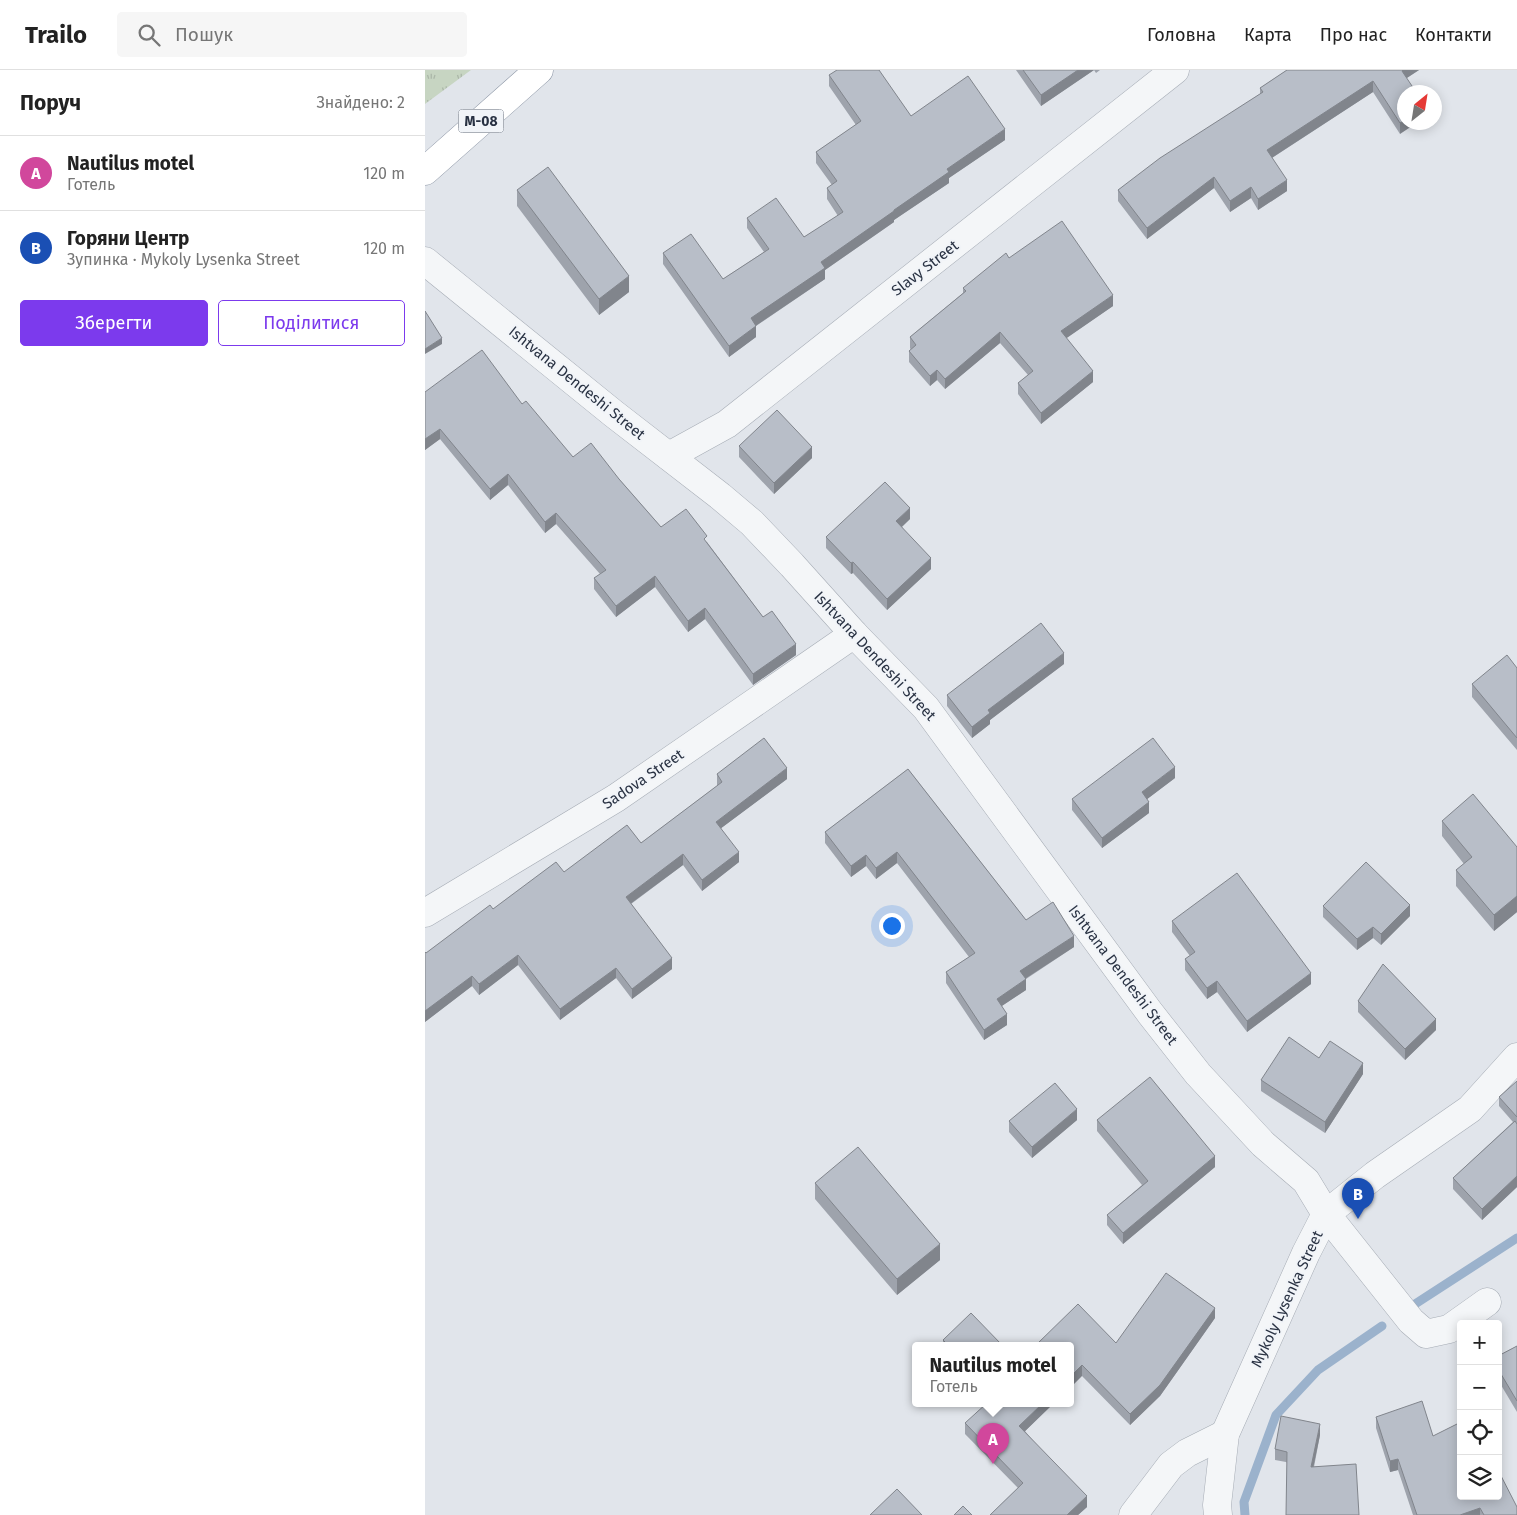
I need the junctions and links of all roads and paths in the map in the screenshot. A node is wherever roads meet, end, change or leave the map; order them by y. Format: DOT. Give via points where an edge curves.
graph roads {
  1 [pos="539,70"];
  2 [pos="1175,70"];
  3 [pos="425,171"];
  4 [pos="425,261"];
  5 [pos="669,456"];
  6 [pos="855,634"];
  7 [pos="425,913"];
  8 [pos="1517,1057"];
  9 [pos="1326,1214"];
  10 [pos="1487,1302"];
  11 [pos="1225,1434"];
  12 [pos="1133,1515"];
  13 [pos="1218,1515"];
  1 -- 3 [label="highway, М-08"];
  2 -- 5 [label="street, Slavy Street" via="727,424"];
  4 -- 5 [label="street, Ishtvana Dendeshi Street"];
  5 -- 6 [label="street, Ishtvana Dendeshi Street" via="752,523"];
  6 -- 7 [label="street, Sadova Street" via="616,798"];
  6 -- 9 [label="street, Ishtvana Dendeshi Street" via="926,708 1149,1013 1198,1074 1263,1144 1306,1181"];
  8 -- 9 [label="street" via="1470,1109 1375,1175"];
  9 -- 10 [label="street, Mykoly Lysenka Street" via="1411,1321 1425,1334 1449,1329"];
  9 -- 11 [label="street, Mykoly Lysenka Street"];
  11 -- 12 [label="street" via="1171,1464"];
  11 -- 13 [label="street, Mykoly Lysenka Street"];
}
